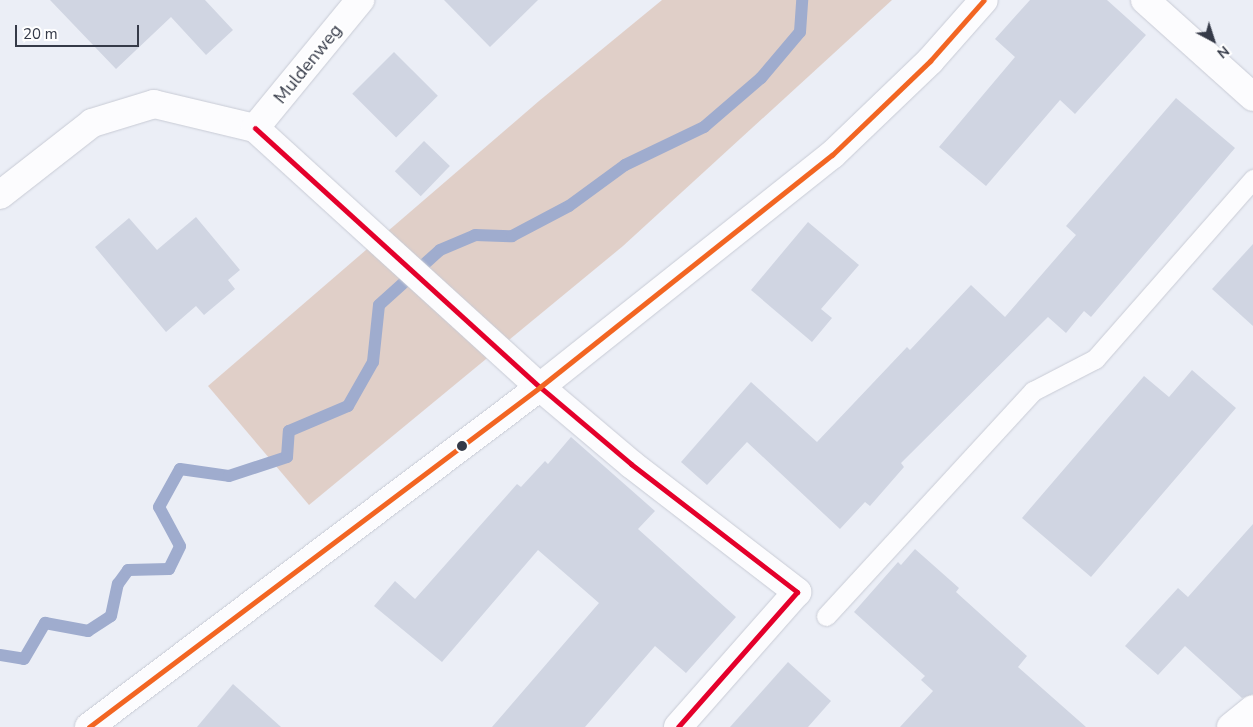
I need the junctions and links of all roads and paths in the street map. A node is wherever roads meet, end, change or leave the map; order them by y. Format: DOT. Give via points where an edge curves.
graph roads {
  1 [pos="360,0"];
  2 [pos="984,0"];
  3 [pos="1145,0"];
  4 [pos="1253,97"];
  5 [pos="255,128"];
  6 [pos="1253,179"];
  7 [pos="0,195"];
  8 [pos="540,387"];
  9 [pos="826,616"];
  10 [pos="1253,709"];
  11 [pos="89,727"];
  12 [pos="678,727"];
  13 [pos="1231,727"];
  1 -- 5 [label="street, Muldenweg"];
  2 -- 8 [label="street" via="930,61 832,155"];
  3 -- 4 [label="street"];
  5 -- 7 [label="street" via="154,104 92,122"];
  5 -- 8 [label="street"];
  6 -- 9 [label="lane" via="1096,359 1033,391"];
  8 -- 11 [label="street"];
  8 -- 12 [label="street" via="631,464 797,592"];
  10 -- 13 [label="street"];
}
